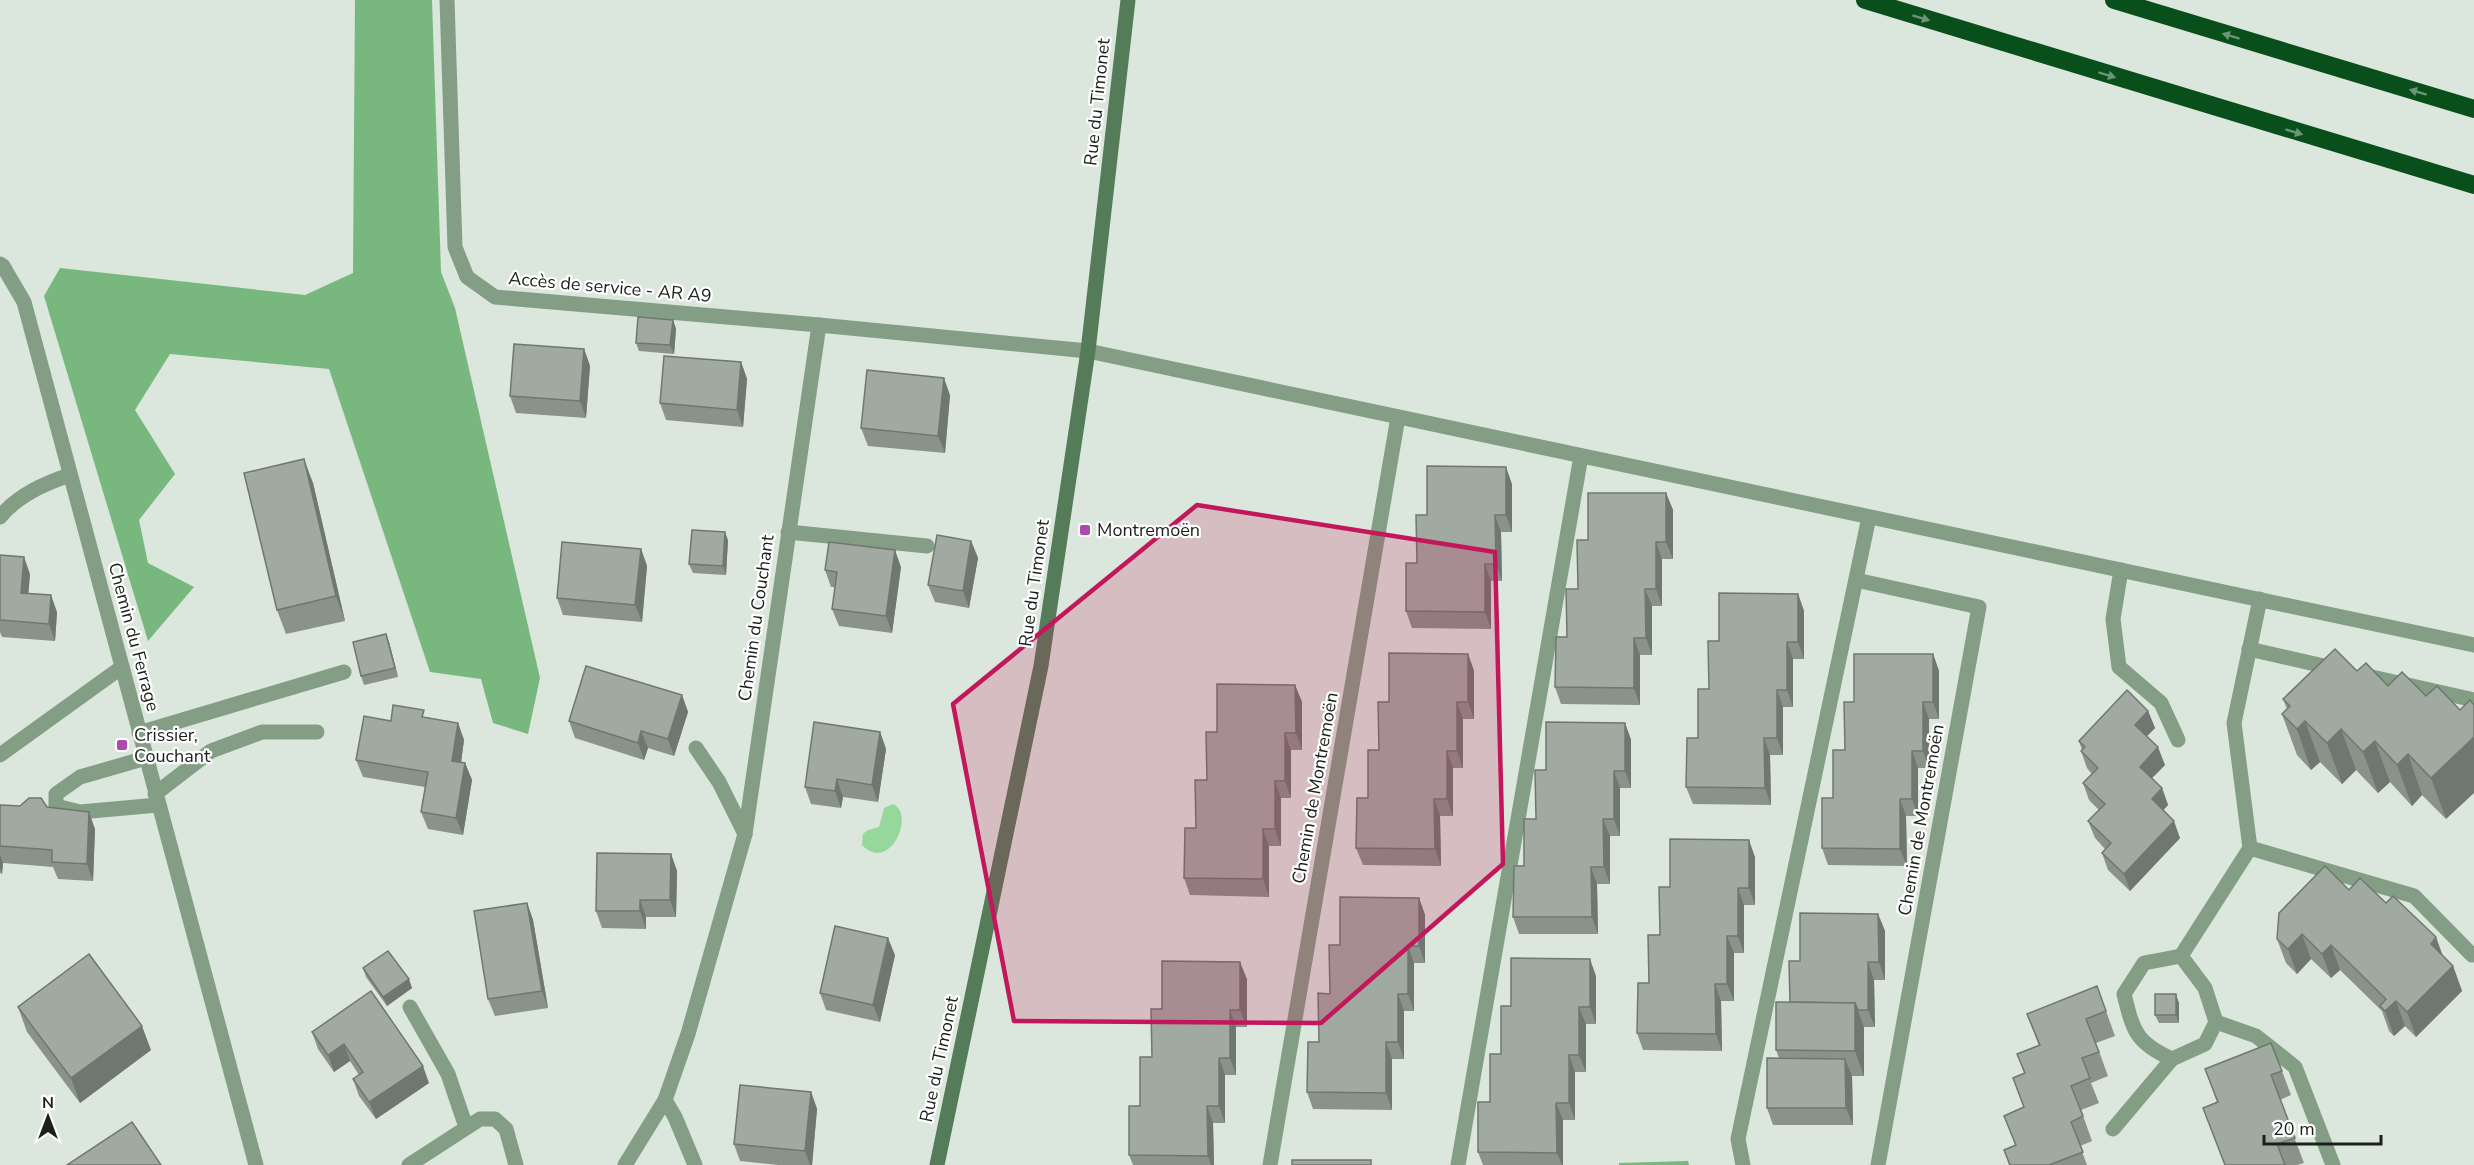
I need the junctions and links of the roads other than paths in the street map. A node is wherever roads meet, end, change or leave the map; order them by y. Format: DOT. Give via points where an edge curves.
graph roads {
  1 [pos="447,0"];
  2 [pos="1128,0"];
  3 [pos="1865,0"];
  4 [pos="2114,0"];
  5 [pos="2474,109"];
  6 [pos="2474,185"];
  7 [pos="0,264"];
  8 [pos="819,325"];
  9 [pos="1088,351"];
  10 [pos="1398,417"];
  11 [pos="1581,456"];
  12 [pos="70,475"];
  13 [pos="0,517"];
  14 [pos="1869,517"];
  15 [pos="788,532"];
  16 [pos="927,546"];
  17 [pos="2121,570"];
  18 [pos="1856,580"];
  19 [pos="2260,599"];
  20 [pos="2474,645"];
  21 [pos="2249,649"];
  22 [pos="122,667"];
  23 [pos="344,672"];
  24 [pos="2474,700"];
  25 [pos="317,732"];
  26 [pos="140,733"];
  27 [pos="2178,740"];
  28 [pos="696,748"];
  29 [pos="0,755"];
  30 [pos="146,758"];
  31 [pos="156,800"];
  32 [pos="745,834"];
  33 [pos="2250,848"];
  34 [pos="2472,955"];
  35 [pos="2181,956"];
  36 [pos="410,1007"];
  37 [pos="2216,1022"];
  38 [pos="2172,1059"];
  39 [pos="665,1100"];
  40 [pos="466,1127"];
  41 [pos="2113,1129"];
  42 [pos="256,1165"];
  43 [pos="409,1165"];
  44 [pos="516,1165"];
  45 [pos="625,1165"];
  46 [pos="695,1165"];
  47 [pos="937,1165"];
  48 [pos="1270,1165"];
  49 [pos="1458,1165"];
  50 [pos="1743,1165"];
  51 [pos="1878,1165"];
  52 [pos="2333,1165"];
  1 -- 8 [label="street, Accès de service - AR A9" via="454,247 467,277 495,297"];
  2 -- 9 [label="main road, Rue du Timonet"];
  3 -- 6 [label="highway, one-way"];
  5 -- 4 [label="highway, one-way"];
  7 -- 12 [label="street, Chemin du Ferrage" via="24,302"];
  8 -- 9 [label="street"];
  8 -- 15 [label="street, Chemin du Couchant"];
  9 -- 10 [label="street"];
  9 -- 47 [label="main road, Rue du Timonet" via="1041,666"];
  10 -- 11 [label="street"];
  10 -- 48 [label="street, Chemin de Montremoën"];
  11 -- 14 [label="street"];
  11 -- 49 [label="street"];
  12 -- 13 [label="street" via="47,483"];
  12 -- 22 [label="street, Chemin du Ferrage"];
  14 -- 17 [label="street"];
  14 -- 18 [label="street"];
  15 -- 16 [label="street"];
  15 -- 32 [label="street, Chemin du Couchant"];
  17 -- 19 [label="street"];
  17 -- 27 [label="street" via="2113,619 2119,667 2161,703"];
  18 -- 50 [label="street" via="1738,1139"];
  18 -- 51 [label="street, Chemin de Montremoën" via="1979,607"];
  19 -- 20 [label="street"];
  19 -- 21 [label="street"];
  21 -- 24 [label="street"];
  21 -- 33 [label="street" via="2234,723"];
  22 -- 26 [label="street, Chemin du Ferrage"];
  22 -- 29 [label="street"];
  23 -- 26 [label="street"];
  25 -- 31 [label="street" via="262,732 211,751"];
  26 -- 30 [label="street, Chemin du Ferrage"];
  28 -- 32 [label="street" via="719,782"];
  30 -- 31 [label="street, Chemin du Ferrage"];
  30 -- 31 [label="street" via="80,777 56,794 56,806 80,812"];
  31 -- 42 [label="street, Chemin du Ferrage"];
  32 -- 39 [label="street, Chemin du Couchant" via="688,1034"];
  33 -- 34 [label="street" via="2414,896"];
  33 -- 35 [label="street"];
  35 -- 37 [label="street" via="2205,988"];
  35 -- 38 [label="street" via="2144,963 2124,994 2132,1028 2151,1050"];
  36 -- 40 [label="street" via="448,1074"];
  37 -- 38 [label="street" via="2205,1044"];
  37 -- 52 [label="street" via="2256,1036 2295,1067"];
  38 -- 41 [label="street"];
  39 -- 45 [label="street, Chemin du Couchant"];
  39 -- 46 [label="street"];
  40 -- 43 [label="street"];
  40 -- 44 [label="street" via="480,1119 495,1119 506,1129"];
}
